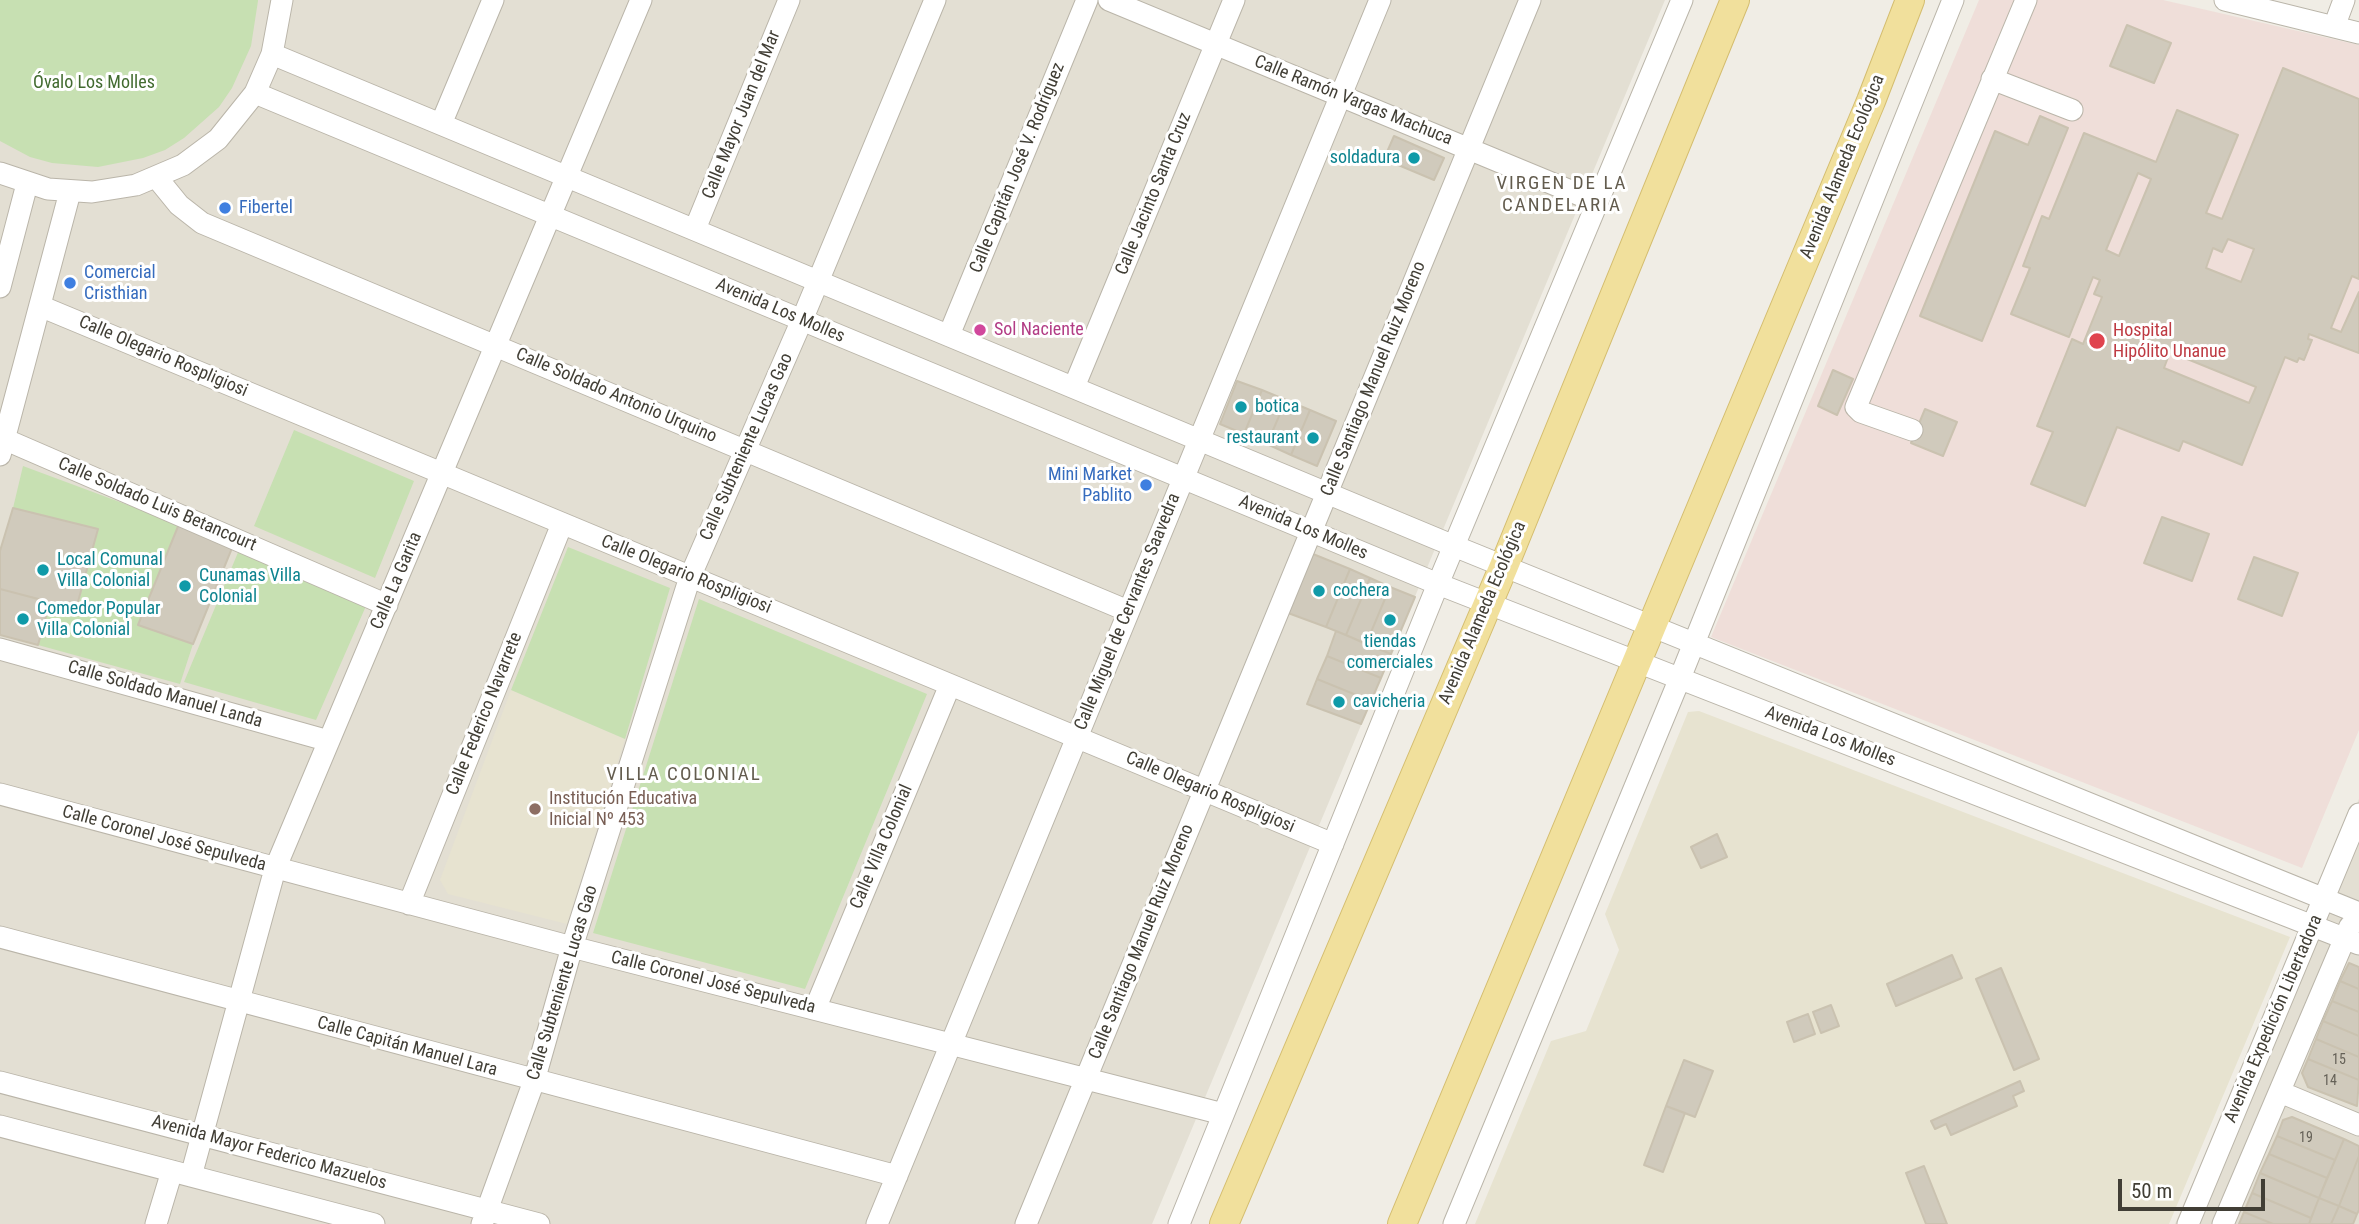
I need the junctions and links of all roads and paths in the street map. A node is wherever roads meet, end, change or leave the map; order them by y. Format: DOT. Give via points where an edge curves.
graph roads {
  1 [pos="282,0"];
  2 [pos="493,0"];
  3 [pos="641,0"];
  4 [pos="789,0"];
  5 [pos="935,0"];
  6 [pos="1087,0"];
  7 [pos="1109,0"];
  8 [pos="1234,0"];
  9 [pos="1380,0"];
  10 [pos="1530,0"];
  11 [pos="1682,0"];
  12 [pos="1735,0"];
  13 [pos="1910,0"];
  14 [pos="1953,0"];
  15 [pos="2026,0"];
  16 [pos="2229,0"];
  17 [pos="2344,0"];
  18 [pos="2334,27"];
  19 [pos="2359,33"];
  20 [pos="1215,44"];
  21 [pos="272,54"];
  22 [pos="1992,79"];
  23 [pos="255,93"];
  24 [pos="1341,96"];
  25 [pos="2072,110"];
  26 [pos="441,124"];
  27 [pos="1469,149"];
  28 [pos="0,173"];
  29 [pos="568,177"];
  30 [pos="157,178"];
  31 [pos="27,184"];
  32 [pos="70,192"];
  33 [pos="1597,202"];
  34 [pos="552,216"];
  35 [pos="695,229"];
  36 [pos="818,281"];
  37 [pos="0,287"];
  38 [pos="40,306"];
  39 [pos="802,320"];
  40 [pos="949,335"];
  41 [pos="497,346"];
  42 [pos="1074,387"];
  43 [pos="1912,430"];
  44 [pos="1199,439"];
  45 [pos="2,447"];
  46 [pos="745,450"];
  47 [pos="442,475"];
  48 [pos="1183,478"];
  49 [pos="1326,492"];
  50 [pos="562,524"];
  51 [pos="1311,531"];
  52 [pos="1454,545"];
  53 [pos="1504,566"];
  54 [pos="690,577"];
  55 [pos="1438,584"];
  56 [pos="1487,603"];
  57 [pos="387,605"];
  58 [pos="1128,611"];
  59 [pos="1652,626"];
  60 [pos="1693,643"];
  61 [pos="0,649"];
  62 [pos="1637,661"];
  63 [pos="1680,678"];
  64 [pos="950,685"];
  65 [pos="1077,737"];
  66 [pos="329,741"];
  67 [pos="1203,791"];
  68 [pos="0,794"];
  69 [pos="2359,814"];
  70 [pos="1333,844"];
  71 [pos="275,869"];
  72 [pos="2323,899"];
  73 [pos="409,904"];
  74 [pos="2358,910"];
  75 [pos="2312,925"];
  76 [pos="0,937"];
  77 [pos="2352,941"];
  78 [pos="572,947"];
  79 [pos="239,1003"];
  80 [pos="815,1009"];
  81 [pos="951,1045"];
  82 [pos="1085,1080"];
  83 [pos="534,1081"];
  84 [pos="0,1083"];
  85 [pos="2280,1092"];
  86 [pos="1223,1114"];
  87 [pos="2359,1125"];
  88 [pos="0,1126"];
  89 [pos="203,1136"];
  90 [pos="182,1173"];
  91 [pos="897,1176"];
  92 [pos="484,1217"];
  93 [pos="156,1224"];
  94 [pos="374,1224"];
  95 [pos="539,1224"];
  96 [pos="877,1224"];
  97 [pos="1026,1224"];
  98 [pos="1179,1224"];
  99 [pos="1224,1224"];
  100 [pos="1402,1224"];
  101 [pos="1454,1224"];
  102 [pos="2188,1224"];
  103 [pos="2223,1224"];
  1 -- 21 [label="street"];
  2 -- 26 [label="street"];
  3 -- 29 [label="street, Calle La Garita"];
  4 -- 35 [label="street, Calle Mayor Juan del Mar"];
  5 -- 36 [label="street, Calle Subteniente Lucas Gao"];
  6 -- 40 [label="street, Calle Capitán José V. Rodríguez"];
  7 -- 20 [label="street, Calle Ramón Vargas Machuca"];
  8 -- 20 [label="street, Calle Jacinto Santa Cruz"];
  9 -- 24 [label="street, Calle Miguel de Cervantes Saavedra"];
  10 -- 27 [label="street, Calle Santiago Manuel Ruiz Moreno"];
  11 -- 33 [label="street"];
  12 -- 53 [label="main road, Avenida Alameda Ecológica"];
  13 -- 59 [label="main road, Avenida Alameda Ecológica"];
  14 -- 60 [label="street"];
  15 -- 22 [label="street"];
  16 -- 18 [label="street"];
  17 -- 18 [label="street"];
  18 -- 19 [label="street"];
  20 -- 24 [label="street, Calle Ramón Vargas Machuca"];
  20 -- 42 [label="street, Calle Jacinto Santa Cruz"];
  21 -- 23 [label="street"];
  21 -- 26 [label="street, Avenida Los Molles"];
  22 -- 25 [label="street"];
  22 -- 43 [label="street" via="1856,407"];
  23 -- 30 [label="street" via="213,144"];
  23 -- 34 [label="street, Avenida Los Molles"];
  24 -- 27 [label="street, Calle Ramón Vargas Machuca"];
  24 -- 44 [label="street, Calle Miguel de Cervantes Saavedra"];
  26 -- 29 [label="street, Avenida Los Molles"];
  27 -- 33 [label="street, Calle Ramón Vargas Machuca"];
  27 -- 49 [label="street, Calle Santiago Manuel Ruiz Moreno"];
  28 -- 31 [label="street"];
  29 -- 34 [label="street, Calle La Garita"];
  29 -- 35 [label="street, Avenida Los Molles"];
  30 -- 32 [label="street" via="114,190"];
  30 -- 41 [label="street, Calle Soldado Antonio Urquino" via="179,205 202,223"];
  31 -- 32 [label="street"];
  31 -- 37 [label="street"];
  32 -- 38 [label="street"];
  33 -- 52 [label="street"];
  34 -- 39 [label="street, Avenida Los Molles"];
  34 -- 41 [label="street, Calle La Garita"];
  35 -- 36 [label="street, Avenida Los Molles"];
  36 -- 39 [label="street, Calle Subteniente Lucas Gao"];
  36 -- 40 [label="street, Avenida Los Molles"];
  38 -- 45 [label="street"];
  38 -- 47 [label="street, Calle Olegario Rospligiosi"];
  39 -- 46 [label="street, Calle Subteniente Lucas Gao"];
  39 -- 48 [label="street, Avenida Los Molles"];
  40 -- 42 [label="street, Avenida Los Molles"];
  41 -- 46 [label="street, Calle Soldado Antonio Urquino"];
  41 -- 47 [label="street, Calle La Garita"];
  42 -- 44 [label="street, Avenida Los Molles"];
  44 -- 48 [label="street, Calle Miguel de Cervantes Saavedra"];
  44 -- 49 [label="street, Avenida Los Molles"];
  45 -- 57 [label="street, Calle Soldado Luis Betancourt"];
  46 -- 54 [label="street, Calle Subteniente Lucas Gao"];
  46 -- 58 [label="street, Calle Soldado Antonio Urquino"];
  47 -- 50 [label="street, Calle Olegario Rospligiosi"];
  47 -- 57 [label="street, Calle La Garita"];
  48 -- 51 [label="street, Avenida Los Molles"];
  48 -- 58 [label="street, Calle Miguel de Cervantes Saavedra"];
  49 -- 51 [label="street, Calle Santiago Manuel Ruiz Moreno"];
  49 -- 52 [label="street, Avenida Los Molles"];
  50 -- 54 [label="street, Calle Olegario Rospligiosi"];
  50 -- 73 [label="street, Calle Federico Navarrete"];
  51 -- 55 [label="street, Avenida Los Molles"];
  51 -- 67 [label="street, Calle Santiago Manuel Ruiz Moreno"];
  52 -- 53 [label="street, Avenida Los Molles"];
  52 -- 55 [label="street"];
  53 -- 56 [label="main road, Avenida Alameda Ecológica"];
  53 -- 59 [label="street, Avenida Los Molles"];
  54 -- 64 [label="street, Calle Olegario Rospligiosi"];
  54 -- 78 [label="street, Calle Subteniente Lucas Gao"];
  55 -- 56 [label="street, Avenida Los Molles"];
  55 -- 70 [label="street"];
  56 -- 62 [label="street, Avenida Los Molles"];
  56 -- 99 [label="main road, Avenida Alameda Ecológica"];
  57 -- 66 [label="street, Calle La Garita"];
  58 -- 65 [label="street, Calle Miguel de Cervantes Saavedra"];
  59 -- 60 [label="street, Avenida Los Molles"];
  59 -- 62 [label="main road, Avenida Alameda Ecológica"];
  60 -- 63 [label="street"];
  60 -- 72 [label="street, Avenida Los Molles"];
  61 -- 66 [label="street, Calle Soldado Manuel Landa"];
  62 -- 63 [label="street, Avenida Los Molles"];
  62 -- 100 [label="main road, Avenida Alameda Ecológica"];
  63 -- 75 [label="street, Avenida Los Molles"];
  63 -- 101 [label="street"];
  64 -- 65 [label="street, Calle Olegario Rospligiosi"];
  64 -- 80 [label="street, Calle Villa Colonial"];
  65 -- 67 [label="street, Calle Olegario Rospligiosi"];
  65 -- 81 [label="street, Calle Miguel de Cervantes Saavedra"];
  66 -- 71 [label="street, Calle La Garita"];
  67 -- 70 [label="street, Calle Olegario Rospligiosi"];
  67 -- 82 [label="street, Calle Santiago Manuel Ruiz Moreno"];
  68 -- 71 [label="street, Calle Coronel José Sepulveda"];
  69 -- 72 [label="street, Avenida Expedición Libertadora"];
  70 -- 86 [label="street"];
  71 -- 73 [label="street, Calle Coronel José Sepulveda"];
  71 -- 79 [label="street, Calle La Garita"];
  72 -- 74 [label="street, Avenida Los Molles"];
  72 -- 75 [label="street, Avenida Expedición Libertadora"];
  73 -- 78 [label="street, Calle Coronel José Sepulveda"];
  74 -- 77 [label="street, Avenida Expedición Libertadora"];
  75 -- 77 [label="street, Avenida Los Molles"];
  75 -- 102 [label="street, Avenida Expedición Libertadora"];
  76 -- 79 [label="street, Calle Capitán Manuel Lara"];
  77 -- 85 [label="street, Avenida Expedición Libertadora"];
  78 -- 80 [label="street, Calle Coronel José Sepulveda"];
  78 -- 83 [label="street, Calle Subteniente Lucas Gao"];
  79 -- 83 [label="street, Calle Capitán Manuel Lara"];
  79 -- 89 [label="street, Calle La Garita"];
  80 -- 81 [label="street, Calle Coronel José Sepulveda"];
  81 -- 82 [label="street, Calle Coronel José Sepulveda"];
  81 -- 91 [label="street, Calle Miguel de Cervantes Saavedra"];
  82 -- 86 [label="street, Calle Coronel José Sepulveda"];
  82 -- 97 [label="street, Calle Santiago Manuel Ruiz Moreno"];
  83 -- 91 [label="street, Calle Capitán Manuel Lara"];
  83 -- 92 [label="street, Calle Subteniente Lucas Gao"];
  84 -- 89 [label="street, Avenida Mayor Federico Mazuelos"];
  85 -- 87 [label="street"];
  85 -- 103 [label="street, Avenida Expedición Libertadora"];
  86 -- 98 [label="street"];
  88 -- 90 [label="street"];
  89 -- 90 [label="street, Calle La Garita"];
  89 -- 92 [label="street, Avenida Mayor Federico Mazuelos"];
  90 -- 93 [label="street, Calle La Garita"];
  90 -- 94 [label="street"];
  91 -- 96 [label="street, Calle Miguel de Cervantes Saavedra"];
  92 -- 95 [label="street, Avenida Mayor Federico Mazuelos"];
}
